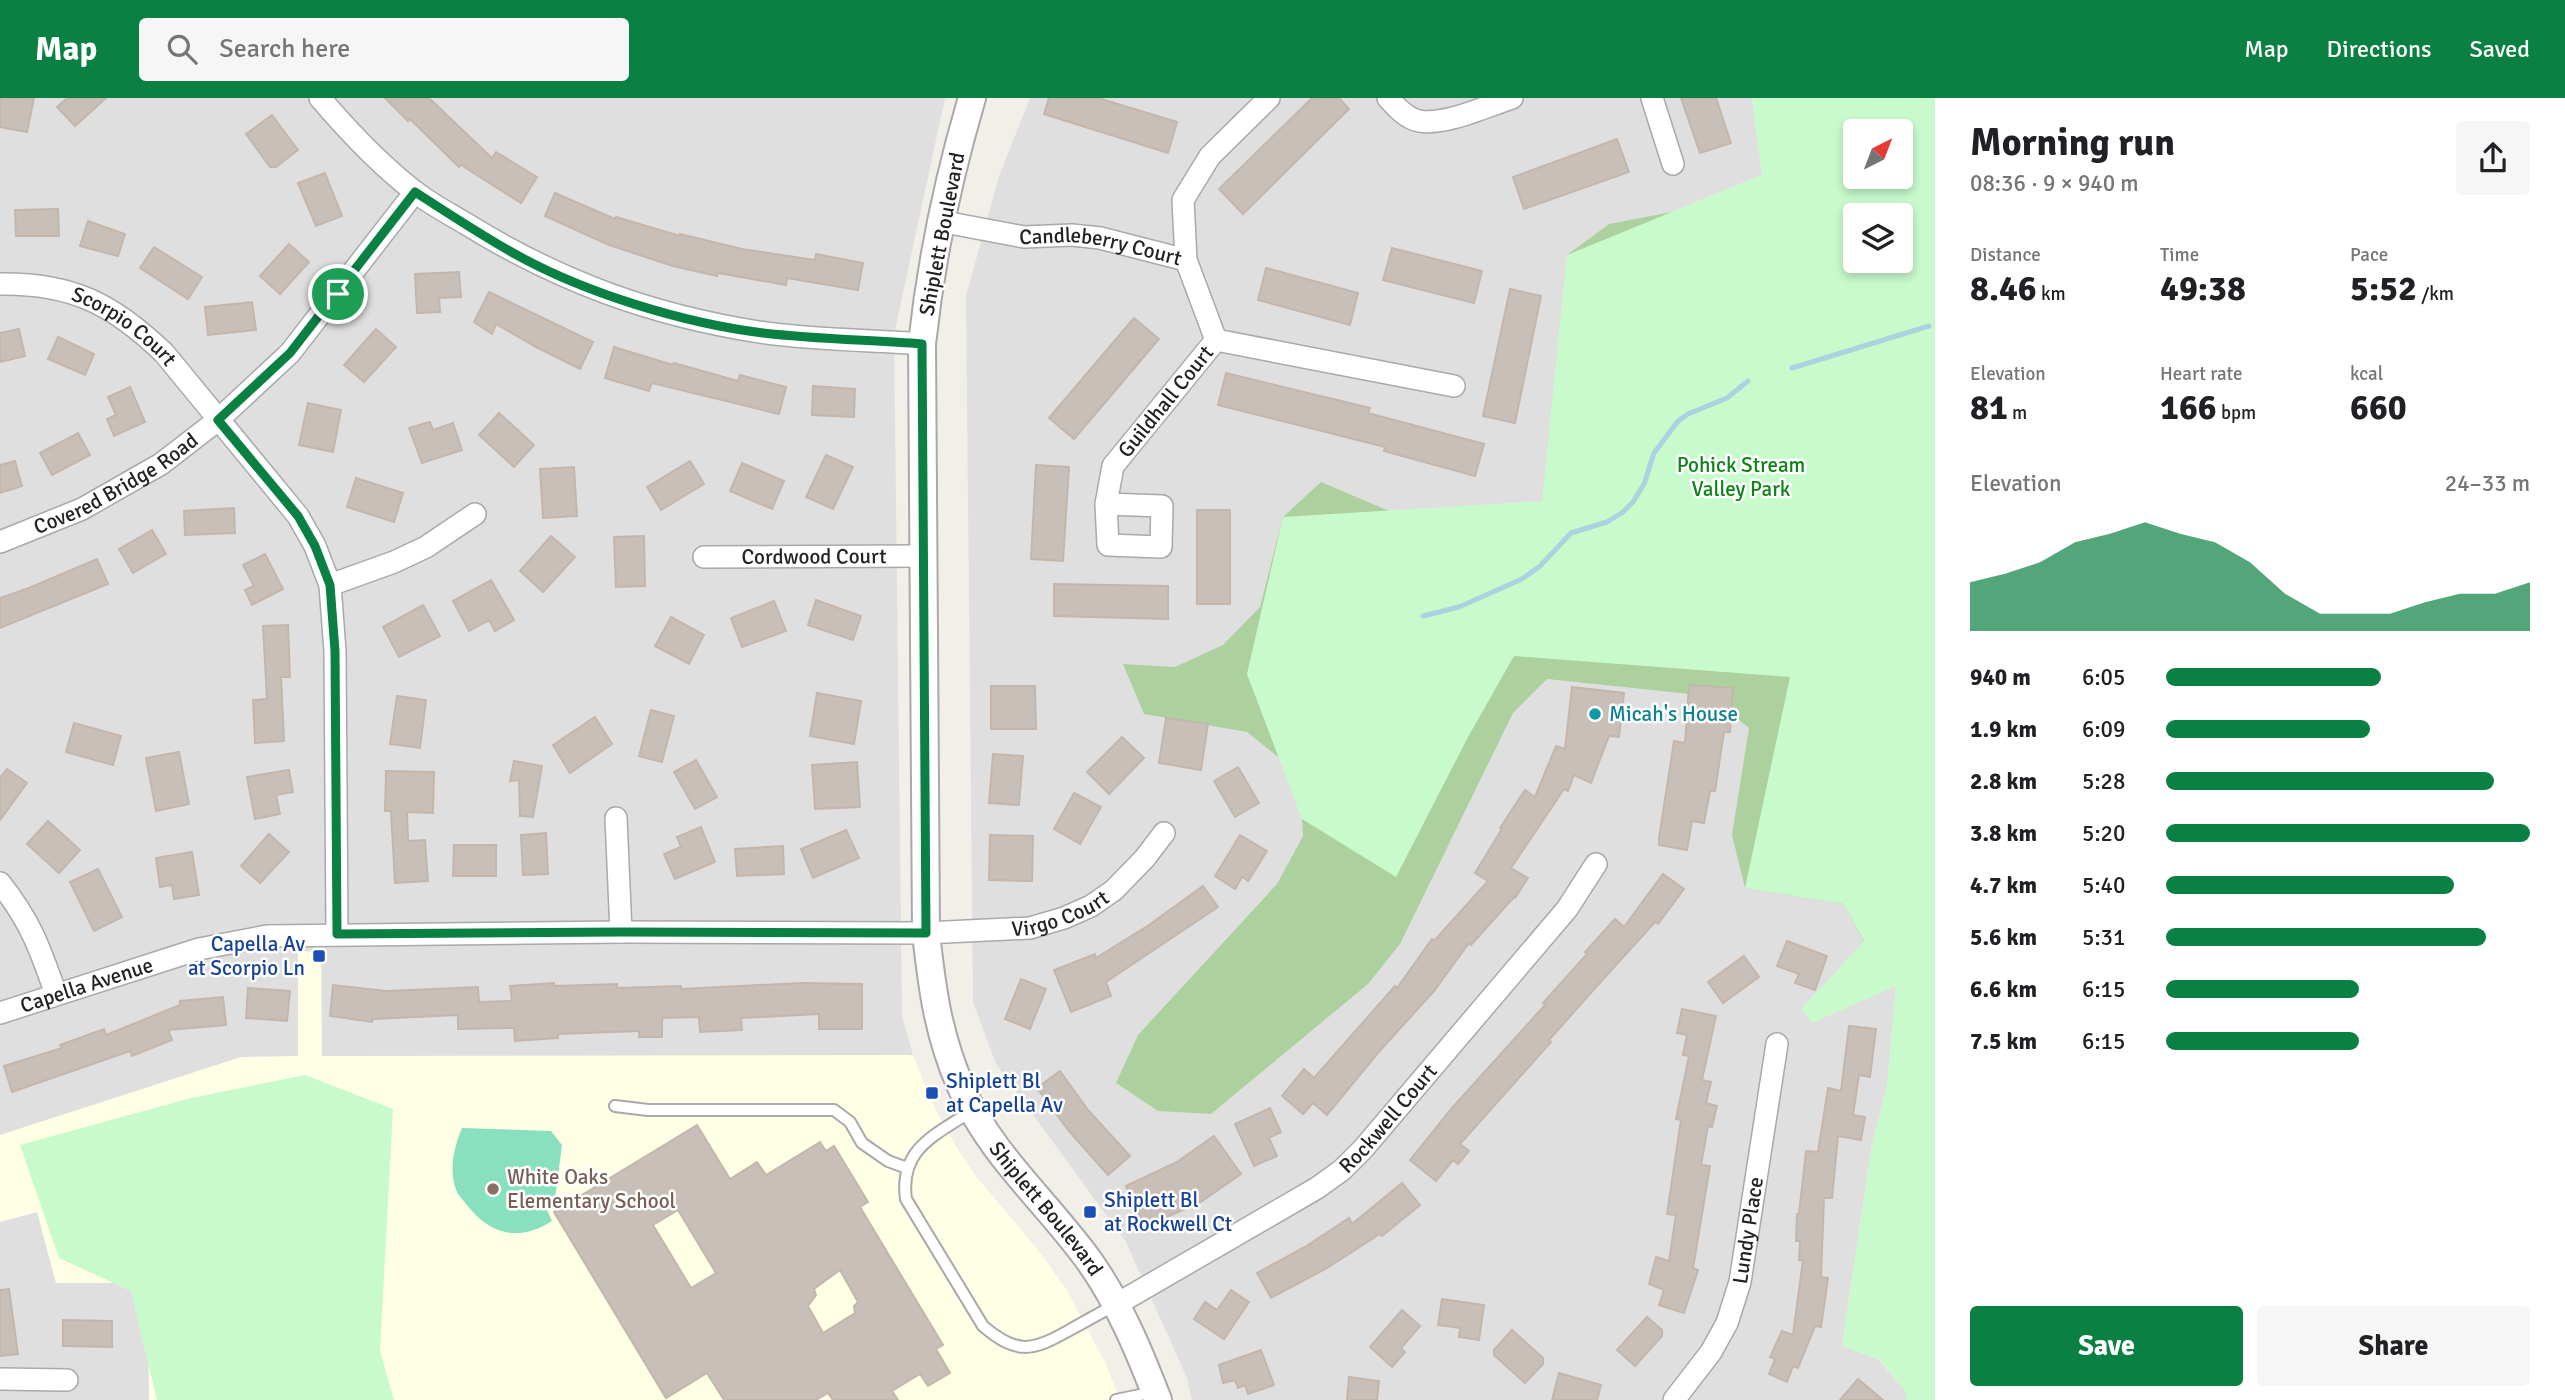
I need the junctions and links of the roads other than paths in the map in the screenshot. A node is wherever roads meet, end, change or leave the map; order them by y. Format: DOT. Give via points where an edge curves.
graph roads {
  1 [pos="320,98"];
  2 [pos="972,98"];
  3 [pos="1269,98"];
  4 [pos="1388,98"];
  5 [pos="1512,98"];
  6 [pos="1651,98"];
  7 [pos="1673,164"];
  8 [pos="415,192"];
  9 [pos="939,222"];
  10 [pos="1186,260"];
  11 [pos="0,284"];
  12 [pos="1216,340"];
  13 [pos="922,344"];
  14 [pos="1454,386"];
  15 [pos="218,420"];
  16 [pos="1106,504"];
  17 [pos="475,514"];
  18 [pos="0,542"];
  19 [pos="924,556"];
  20 [pos="704,557"];
  21 [pos="330,585"];
  22 [pos="616,818"];
  23 [pos="1164,834"];
  24 [pos="1596,864"];
  25 [pos="0,883"];
  26 [pos="621,932"];
  27 [pos="926,933"];
  28 [pos="337,934"];
  29 [pos="56,994"];
  30 [pos="0,1013"];
  31 [pos="1777,1044"];
  32 [pos="615,1105"];
  33 [pos="973,1110"];
  34 [pos="907,1168"];
  35 [pos="1117,1304"];
  36 [pos="0,1379"];
  37 [pos="67,1380"];
  38 [pos="1156,1396"];
  39 [pos="1116,1400"];
  40 [pos="1674,1400"];
  1 -- 8 [label="street" via="354,138"];
  2 -- 9 [label="street, Shiplett Boulevard"];
  3 -- 10 [label="street" via="1210,156 1183,200"];
  4 -- 5 [label="street" via="1417,122 1440,121"];
  6 -- 7 [label="street"];
  8 -- 13 [label="street" via="516,254 644,307 762,333"];
  8 -- 15 [label="street, Covered Bridge Road" via="290,353"];
  9 -- 10 [label="street, Candleberry Court" via="1024,237 1100,238"];
  9 -- 13 [label="street, Shiplett Boulevard"];
  10 -- 12 [label="street, Candleberry Court"];
  11 -- 15 [label="street, Scorpio Court" via="33,284 71,292 107,307 141,330"];
  12 -- 14 [label="street"];
  12 -- 16 [label="street, Guildhall Court" via="1113,466"];
  13 -- 19 [label="street, Shiplett Boulevard"];
  15 -- 18 [label="street, Covered Bridge Road" via="160,464 82,509"];
  15 -- 21 [label="street, Scorpio Court" via="298,516"];
  17 -- 21 [label="street" via="416,552"];
  19 -- 20 [label="street, Cordwood Court"];
  19 -- 27 [label="street, Shiplett Boulevard"];
  21 -- 28 [label="street, Scorpio Court" via="335,651"];
  22 -- 26 [label="street"];
  23 -- 27 [label="street, Virgo Court" via="1114,890 1064,918 1030,928"];
  24 -- 35 [label="street, Rockwell Court" via="1566,909 1342,1170"];
  25 -- 29 [label="street" via="21,909"];
  26 -- 27 [label="street, Capella Avenue"];
  26 -- 28 [label="street, Capella Avenue"];
  27 -- 33 [label="street, Shiplett Boulevard" via="946,1051"];
  28 -- 29 [label="street, Capella Avenue" via="244,939"];
  29 -- 30 [label="street, Capella Avenue"];
  31 -- 40 [label="street, Lundy Place" via="1740,1282 1711,1352"];
  32 -- 34 [label="lane" via="648,1110 834,1110 850,1122 862,1143"];
  33 -- 34 [label="lane" via="924,1144"];
  33 -- 35 [label="street, Shiplett Boulevard" via="1000,1153 1090,1263"];
  34 -- 35 [label="lane" via="906,1199 983,1326 999,1340 1020,1347 1040,1346"];
  35 -- 38 [label="street, Shiplett Boulevard"];
  36 -- 37 [label="street"];
  38 -- 39 [label="lane"];
}
